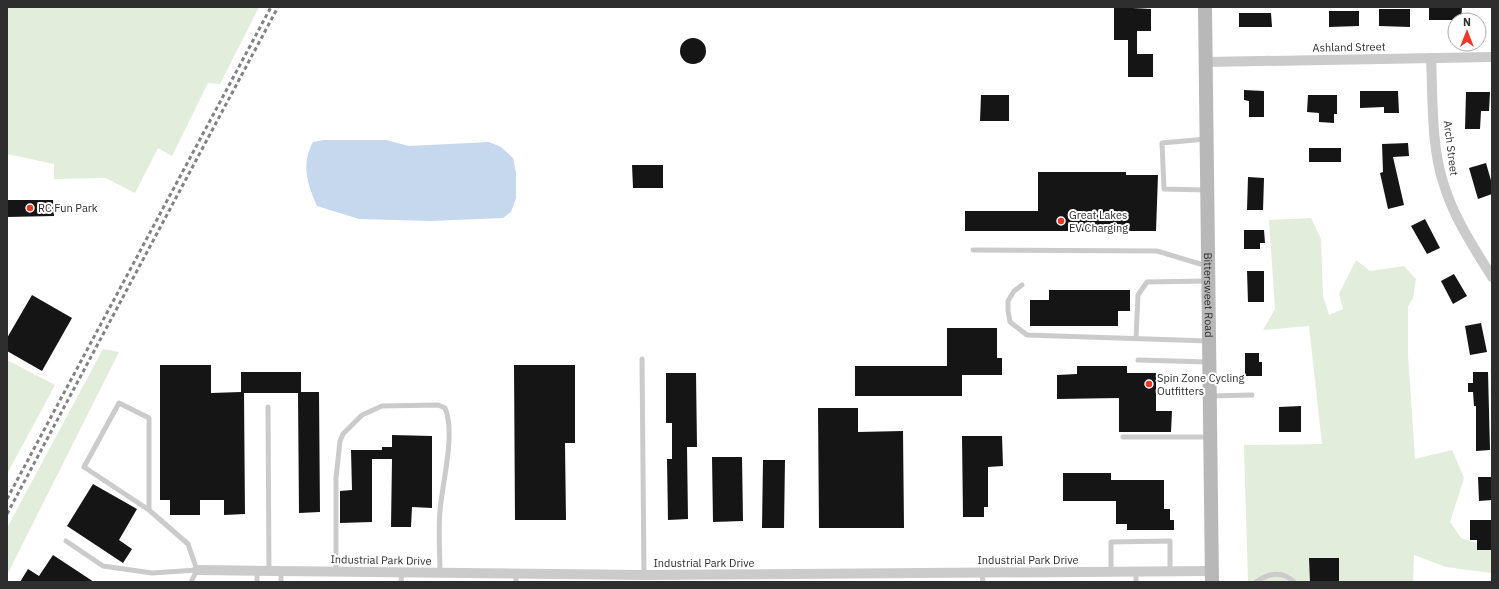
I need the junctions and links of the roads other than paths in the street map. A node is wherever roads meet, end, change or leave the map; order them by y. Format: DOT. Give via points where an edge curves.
graph roads {
  1 [pos="1205,7"];
  2 [pos="1492,57"];
  3 [pos="1431,58"];
  4 [pos="1206,62"];
  5 [pos="1206,139"];
  6 [pos="1207,190"];
  7 [pos="973,250"];
  8 [pos="1208,266"];
  9 [pos="1492,277"];
  10 [pos="1208,281"];
  11 [pos="1022,285"];
  12 [pos="1136,338"];
  13 [pos="1209,341"];
  14 [pos="642,359"];
  15 [pos="1138,360"];
  16 [pos="1209,362"];
  17 [pos="1252,395"];
  18 [pos="1210,396"];
  19 [pos="268,406"];
  20 [pos="1123,437"];
  21 [pos="1210,437"];
  22 [pos="149,510"];
  23 [pos="66,541"];
  24 [pos="197,570"];
  25 [pos="257,571"];
  26 [pos="269,571"];
  27 [pos="281,571"];
  28 [pos="1170,571"];
  29 [pos="336,572"];
  30 [pos="1111,572"];
  31 [pos="440,573"];
  32 [pos="644,575"];
  33 [pos="1212,576"];
  34 [pos="401,577"];
  35 [pos="982,577"];
  36 [pos="1136,577"];
  37 [pos="516,578"];
  38 [pos="839,578"];
  39 [pos="191,582"];
  40 [pos="257,582"];
  41 [pos="281,582"];
  42 [pos="1256,582"];
  43 [pos="1294,582"];
  1 -- 4 [label="street, Bittersweet Road"];
  2 -- 3 [label="street, Ashland Street"];
  3 -- 4 [label="street, Ashland Street"];
  3 -- 9 [label="street, Arch Street" via="1437,153 1443,185 1457,217"];
  4 -- 5 [label="street, Bittersweet Road"];
  5 -- 6 [label="street, Bittersweet Road"];
  5 -- 6 [label="lane" via="1162,143 1164,189"];
  6 -- 8 [label="street, Bittersweet Road"];
  7 -- 8 [label="lane" via="1156,251"];
  8 -- 10 [label="street, Bittersweet Road"];
  10 -- 12 [label="lane" via="1147,282 1138,295"];
  10 -- 13 [label="street, Bittersweet Road"];
  11 -- 12 [label="lane" via="1014,291 1008,301 1008,311 1010,322 1027,335"];
  12 -- 13 [label="lane"];
  13 -- 16 [label="street, Bittersweet Road"];
  14 -- 32 [label="lane"];
  15 -- 16 [label="lane"];
  16 -- 18 [label="street, Bittersweet Road"];
  17 -- 18 [label="lane"];
  18 -- 21 [label="street, Bittersweet Road"];
  19 -- 26 [label="lane"];
  20 -- 21 [label="lane"];
  21 -- 33 [label="street, Bittersweet Road"];
  22 -- 22 [label="lane" via="84,467 119,403 149,418"];
  22 -- 24 [label="lane" via="188,544"];
  23 -- 24 [label="lane" via="103,566 152,573"];
  24 -- 25 [label="street, Industrial Park Drive"];
  24 -- 39 [label="lane"];
  25 -- 26 [label="street, Industrial Park Drive"];
  25 -- 40 [label="lane"];
  26 -- 27 [label="street, Industrial Park Drive"];
  27 -- 29 [label="street, Industrial Park Drive"];
  27 -- 41 [label="lane"];
  28 -- 30 [label="lane" via="1170,541 1111,542"];
  28 -- 33 [label="street, Industrial Park Drive"];
  28 -- 36 [label="street, Industrial Park Drive"];
  29 -- 31 [label="lane" via="336,478 340,440 362,415 382,406 438,406 445,408 448,414 448,460 440,511"];
  29 -- 34 [label="street, Industrial Park Drive"];
  30 -- 35 [label="street, Industrial Park Drive"];
  30 -- 36 [label="street, Industrial Park Drive"];
  31 -- 34 [label="street, Industrial Park Drive"];
  31 -- 37 [label="street, Industrial Park Drive"];
  32 -- 37 [label="street, Industrial Park Drive"];
  32 -- 38 [label="street, Industrial Park Drive"];
  35 -- 38 [label="street, Industrial Park Drive"];
  42 -- 43 [label="lane" via="1263,577 1279,574"];
}
